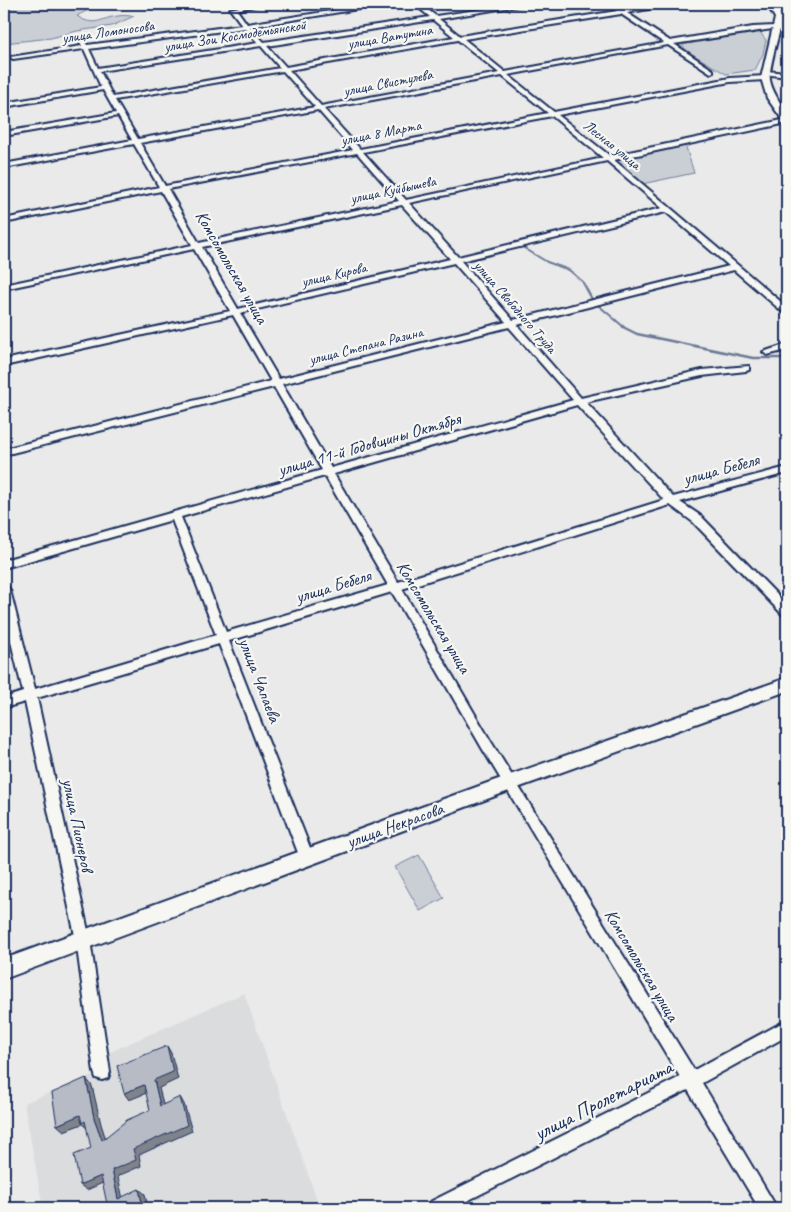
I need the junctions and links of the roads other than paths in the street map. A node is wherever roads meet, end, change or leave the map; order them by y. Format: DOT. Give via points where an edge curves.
graph roads {
  1 [pos="260,4"];
  2 [pos="385,4"];
  3 [pos="417,4"];
  4 [pos="526,4"];
  5 [pos="610,4"];
  6 [pos="672,4"];
  7 [pos="771,4"];
  8 [pos="624,12"];
  9 [pos="434,17"];
  10 [pos="783,18"];
  11 [pos="246,26"];
  12 [pos="776,28"];
  13 [pos="81,38"];
  14 [pos="458,38"];
  15 [pos="671,43"];
  16 [pos="263,44"];
  17 [pos="86,48"];
  18 [pos="13,57"];
  19 [pos="286,68"];
  20 [pos="96,70"];
  21 [pos="711,72"];
  22 [pos="504,74"];
  23 [pos="787,75"];
  24 [pos="766,76"];
  25 [pos="105,88"];
  26 [pos="112,99"];
  27 [pos="4,105"];
  28 [pos="321,109"];
  29 [pos="552,113"];
  30 [pos="121,114"];
  31 [pos="787,120"];
  32 [pos="4,134"];
  33 [pos="137,142"];
  34 [pos="359,151"];
  35 [pos="609,159"];
  36 [pos="4,166"];
  37 [pos="164,188"];
  38 [pos="404,201"];
  39 [pos="669,209"];
  40 [pos="4,221"];
  41 [pos="198,246"];
  42 [pos="456,260"];
  43 [pos="734,267"];
  44 [pos="4,287"];
  45 [pos="787,310"];
  46 [pos="236,312"];
  47 [pos="510,324"];
  48 [pos="787,347"];
  49 [pos="767,352"];
  50 [pos="4,363"];
  51 [pos="746,368"];
  52 [pos="276,383"];
  53 [pos="579,402"];
  54 [pos="4,452"];
  55 [pos="787,470"];
  56 [pos="328,472"];
  57 [pos="671,501"];
  58 [pos="175,516"];
  59 [pos="4,564"];
  60 [pos="394,587"];
  61 [pos="4,590"];
  62 [pos="787,612"];
  63 [pos="222,638"];
  64 [pos="787,684"];
  65 [pos="30,695"];
  66 [pos="4,703"];
  67 [pos="510,784"];
  68 [pos="307,858"];
  69 [pos="84,940"];
  70 [pos="4,970"];
  71 [pos="787,1028"];
  72 [pos="102,1072"];
  73 [pos="690,1080"];
  74 [pos="459,1203"];
  75 [pos="436,1208"];
  76 [pos="769,1208"];
  1 -- 11 [label="street, улица Свободного Труда" via="233,9"];
  2 -- 11 [label="street, улица Ломоносова"];
  3 -- 9 [label="street, Лесная улица"];
  4 -- 9 [label="street, улица Зои Космодемьянской"];
  5 -- 8 [label="street"];
  6 -- 8 [label="street, улица Ватутина"];
  7 -- 10 [label="street"];
  8 -- 14 [label="street, улица Ватутина"];
  8 -- 15 [label="street"];
  9 -- 14 [label="street, Лесная улица"];
  9 -- 16 [label="street, улица Зои Космодемьянской"];
  10 -- 12 [label="street"];
  11 -- 16 [label="street, улица Свободного Труда"];
  11 -- 17 [label="street, улица Ломоносова"];
  12 -- 15 [label="street, улица Свистулева"];
  12 -- 24 [label="street"];
  13 -- 17 [label="street, Комсомольская улица"];
  14 -- 19 [label="street, улица Ватутина"];
  14 -- 22 [label="street, Лесная улица"];
  15 -- 21 [label="street"];
  15 -- 22 [label="street, улица Свистулева"];
  16 -- 19 [label="street, улица Свободного Труда"];
  16 -- 20 [label="street, улица Зои Космодемьянской"];
  17 -- 18 [label="street, улица Ломоносова"];
  17 -- 20 [label="street, Комсомольская улица"];
  19 -- 26 [label="street, улица Ватутина"];
  19 -- 28 [label="street, улица Свободного Труда"];
  20 -- 25 [label="street, Комсомольская улица"];
  22 -- 28 [label="street, улица Свистулева"];
  22 -- 29 [label="street, Лесная улица"];
  23 -- 24 [label="street, улица 8 Марта"];
  24 -- 29 [label="street, улица 8 Марта"];
  24 -- 31 [label="street" via="771,98"];
  25 -- 26 [label="street, Комсомольская улица"];
  25 -- 27 [label="street"];
  26 -- 30 [label="street, Комсомольская улица"];
  28 -- 33 [label="street, улица Свистулева"];
  28 -- 34 [label="street, улица Свободного Труда"];
  29 -- 34 [label="street, улица 8 Марта"];
  29 -- 35 [label="street, Лесная улица"];
  30 -- 32 [label="street"];
  30 -- 33 [label="street, Комсомольская улица"];
  31 -- 35 [label="street, улица Куйбышева"];
  33 -- 36 [label="street, улица Свистулева"];
  33 -- 37 [label="street, Комсомольская улица"];
  34 -- 37 [label="street, улица 8 Марта"];
  34 -- 38 [label="street, улица Свободного Труда"];
  35 -- 38 [label="street, улица Куйбышева"];
  35 -- 39 [label="street, Лесная улица"];
  37 -- 40 [label="street, улица 8 Марта"];
  37 -- 41 [label="street, Комсомольская улица"];
  38 -- 41 [label="street, улица Куйбышева"];
  38 -- 42 [label="street, улица Свободного Труда"];
  39 -- 42 [label="street, улица Кирова"];
  39 -- 43 [label="street, Лесная улица"];
  41 -- 44 [label="street, улица Куйбышева"];
  41 -- 46 [label="street, Комсомольская улица"];
  42 -- 46 [label="street, улица Кирова"];
  42 -- 47 [label="street, улица Свободного Труда"];
  43 -- 45 [label="street, Лесная улица"];
  43 -- 47 [label="street, улица Степана Разина"];
  46 -- 50 [label="street, улица Кирова"];
  46 -- 52 [label="street, Комсомольская улица"];
  47 -- 52 [label="street, улица Степана Разина"];
  47 -- 53 [label="street, улица Свободного Труда"];
  48 -- 49 [label="street"];
  51 -- 53 [label="street, улица 11-й Годовщины Октября" via="702,373"];
  52 -- 54 [label="street, улица Степана Разина"];
  52 -- 56 [label="street, Комсомольская улица"];
  53 -- 56 [label="street, улица 11-й Годовщины Октября"];
  53 -- 57 [label="street, улица Свободного Труда"];
  55 -- 57 [label="street, улица Бебеля"];
  56 -- 58 [label="street, улица 11-й Годовщины Октября"];
  56 -- 60 [label="street, Комсомольская улица"];
  57 -- 60 [label="street, улица Бебеля"];
  57 -- 62 [label="street, улица Свободного Труда" via="697,519"];
  58 -- 59 [label="street, улица 11-й Годовщины Октября"];
  58 -- 63 [label="street, улица Чапаева"];
  60 -- 63 [label="street, улица Бебеля"];
  60 -- 67 [label="street, Комсомольская улица"];
  61 -- 65 [label="street, улица Пионеров"];
  63 -- 65 [label="street, улица Бебеля"];
  63 -- 68 [label="street, улица Чапаева"];
  64 -- 67 [label="street, улица Некрасова"];
  65 -- 66 [label="street, улица Бебеля"];
  65 -- 69 [label="street, улица Пионеров"];
  67 -- 68 [label="street, улица Некрасова"];
  67 -- 73 [label="street, Комсомольская улица"];
  68 -- 69 [label="street, улица Некрасова"];
  69 -- 70 [label="street, улица Некрасова"];
  69 -- 72 [label="street, улица Пионеров"];
  71 -- 73 [label="street, улица Пролетариата"];
  73 -- 74 [label="street, улица Пролетариата"];
  73 -- 76 [label="street, Комсомольская улица"];
  74 -- 75 [label="street, улица Пролетариата"];
}
